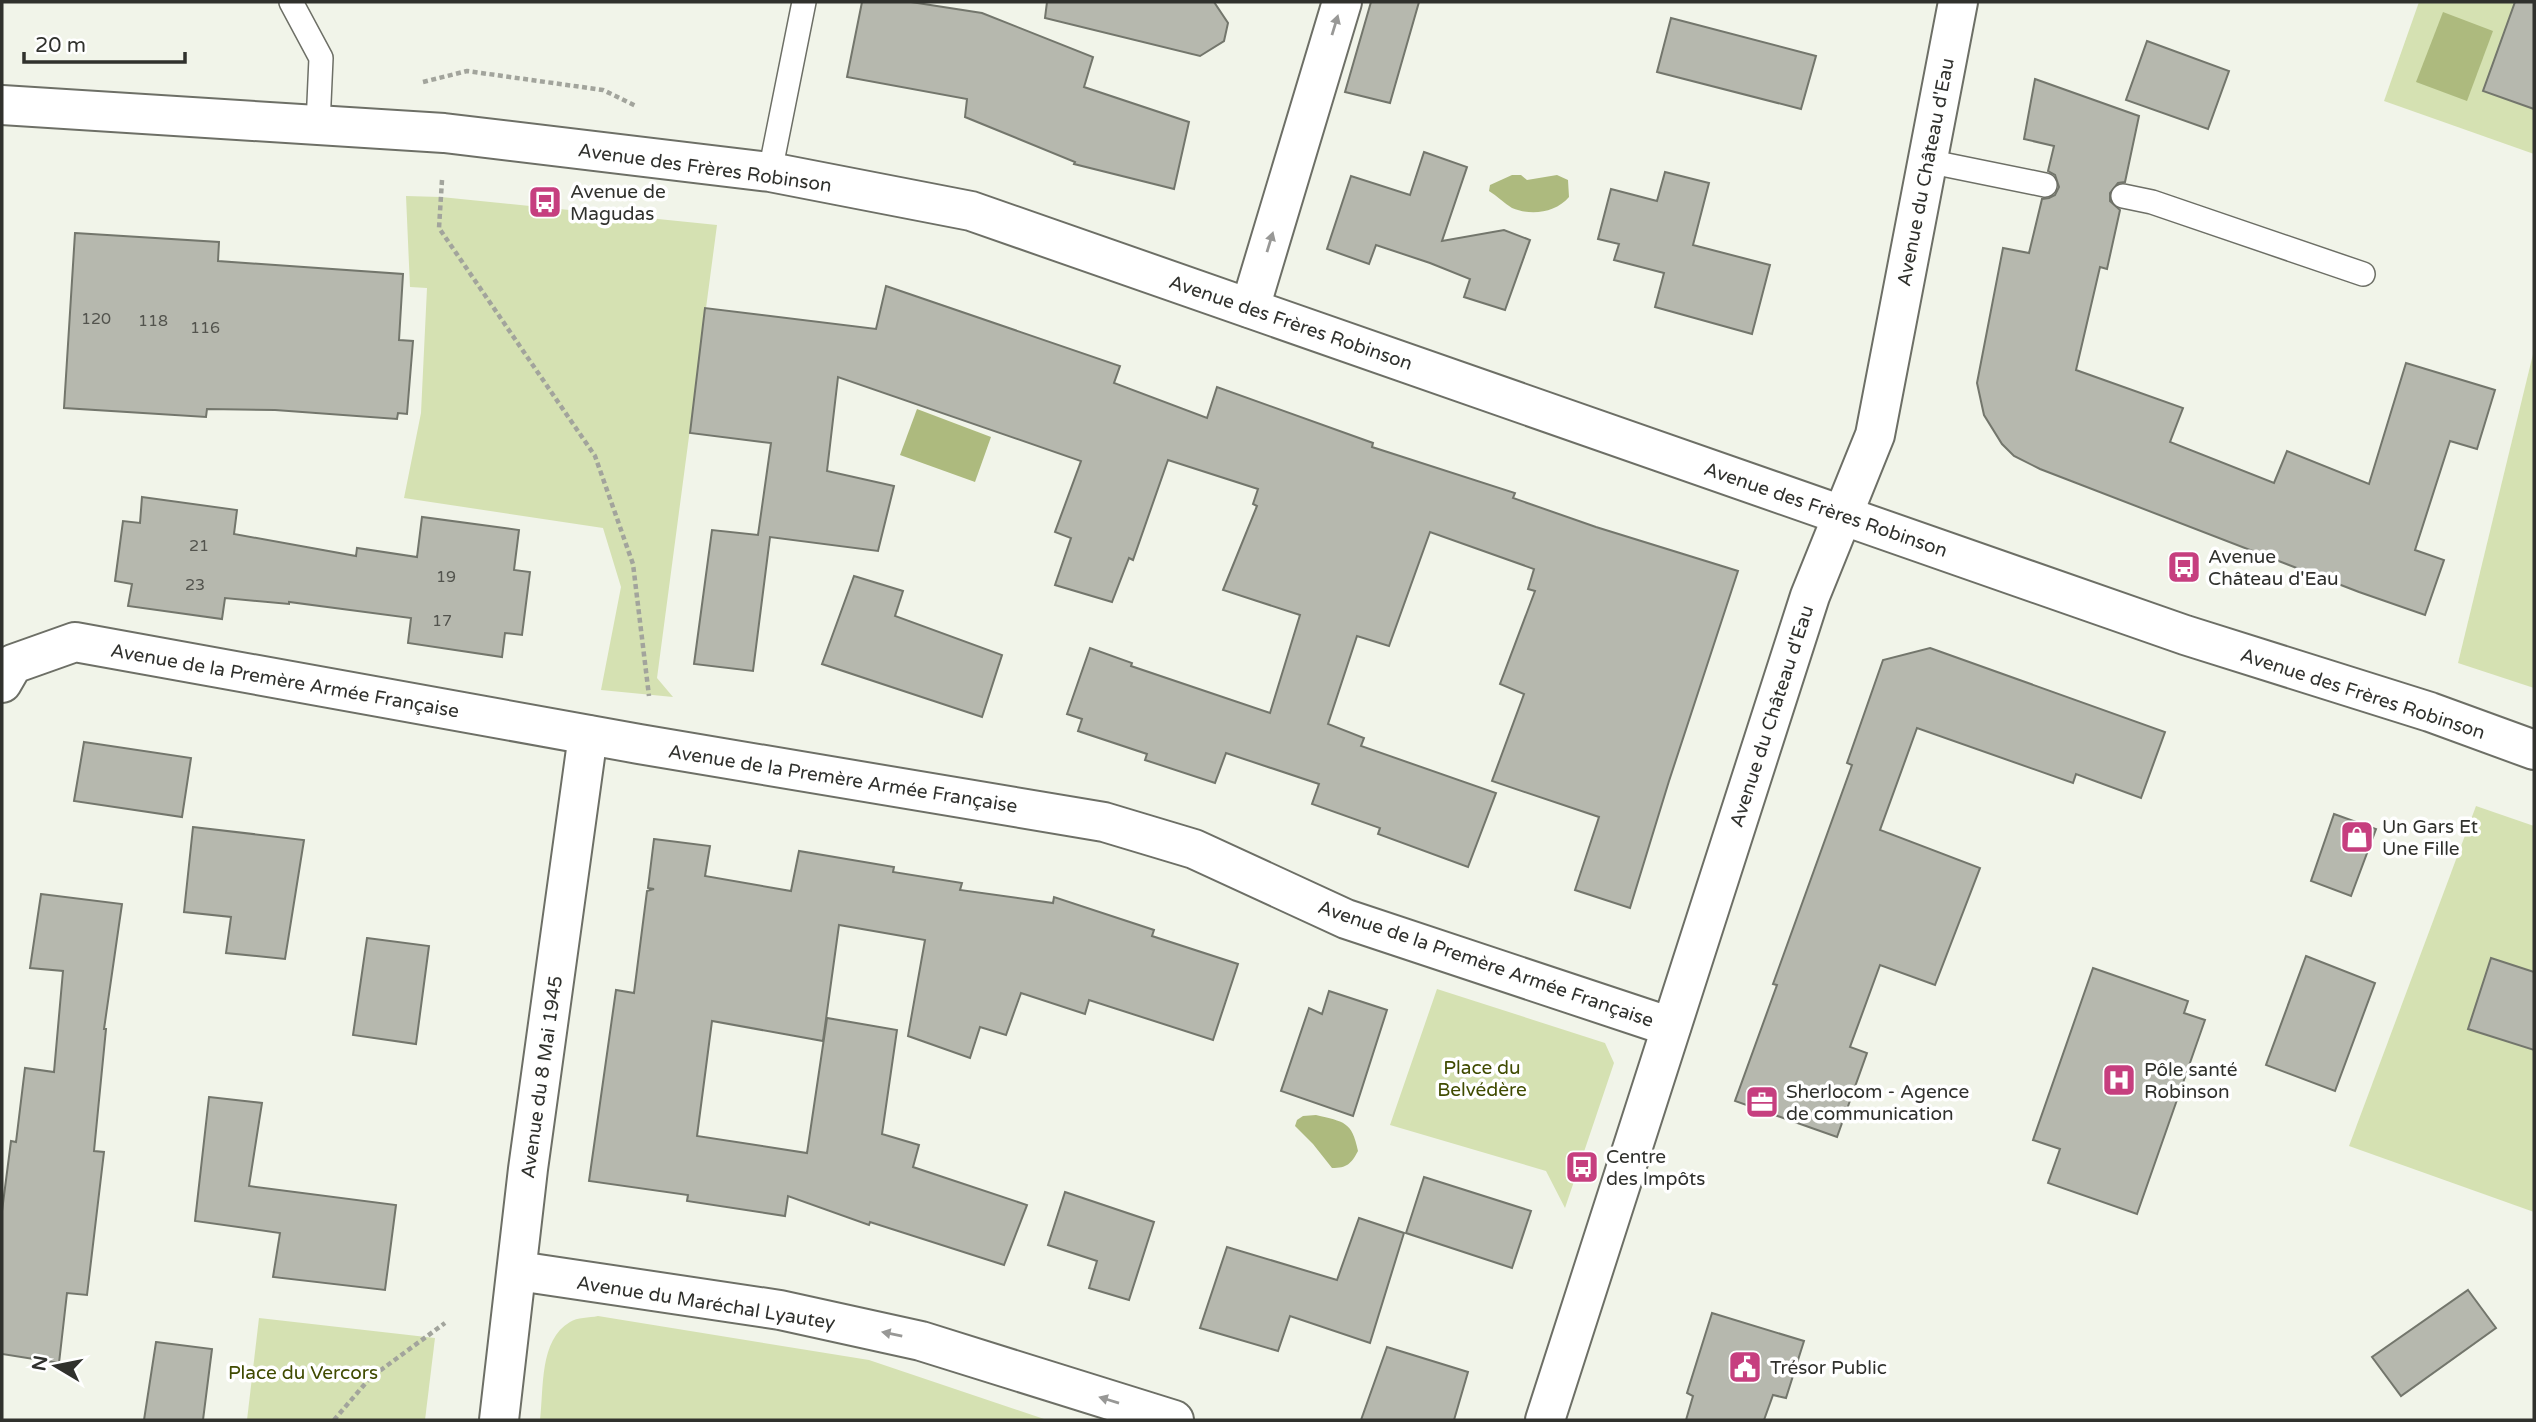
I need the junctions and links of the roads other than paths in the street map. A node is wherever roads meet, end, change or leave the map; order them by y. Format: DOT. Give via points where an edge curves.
graph roads {
  1 [pos="291,2"];
  2 [pos="804,2"];
  3 [pos="1342,2"];
  4 [pos="1958,2"];
  5 [pos="2,104"];
  6 [pos="318,125"];
  7 [pos="1927,161"];
  8 [pos="770,172"];
  9 [pos="2045,185"];
  10 [pos="2123,196"];
  11 [pos="2363,274"];
  12 [pos="1250,308"];
  13 [pos="1842,515"];
  14 [pos="2,683"];
  15 [pos="588,735"];
  16 [pos="2534,750"];
  17 [pos="1671,1027"];
  18 [pos="518,1271"];
  19 [pos="499,1420"];
  20 [pos="1174,1420"];
  21 [pos="1545,1420"];
  1 -- 6 [label="lane" via="321,58"];
  2 -- 8 [label="lane"];
  12 -- 3 [label="street, one-way"];
  4 -- 7 [label="street, Avenue du Château d'Eau"];
  5 -- 6 [label="street, Avenue des Frères Robinson"];
  6 -- 8 [label="street, Avenue des Frères Robinson" via="444,133"];
  7 -- 9 [label="lane"];
  7 -- 13 [label="street, Avenue du Château d'Eau" via="1875,435"];
  8 -- 12 [label="street, Avenue des Frères Robinson" via="971,211"];
  10 -- 11 [label="lane"];
  12 -- 13 [label="street, Avenue des Frères Robinson"];
  13 -- 16 [label="street, Avenue des Frères Robinson"];
  13 -- 17 [label="street, Avenue du Château d'Eau" via="1810,596"];
  14 -- 15 [label="street, Avenue de la Premère Armée Française" via="13,664 75,642"];
  15 -- 17 [label="street, Avenue de la Premère Armée Française" via="1104,822 1194,849 1346,919"];
  15 -- 18 [label="street, Avenue du 8 Mai 1945"];
  17 -- 21 [label="street, Avenue du Château d'Eau"];
  18 -- 19 [label="street, Avenue du 8 Mai 1945"];
  20 -- 18 [label="street, Avenue du Maréchal Lyautey, one-way" via="921,1340 780,1310"];
}
